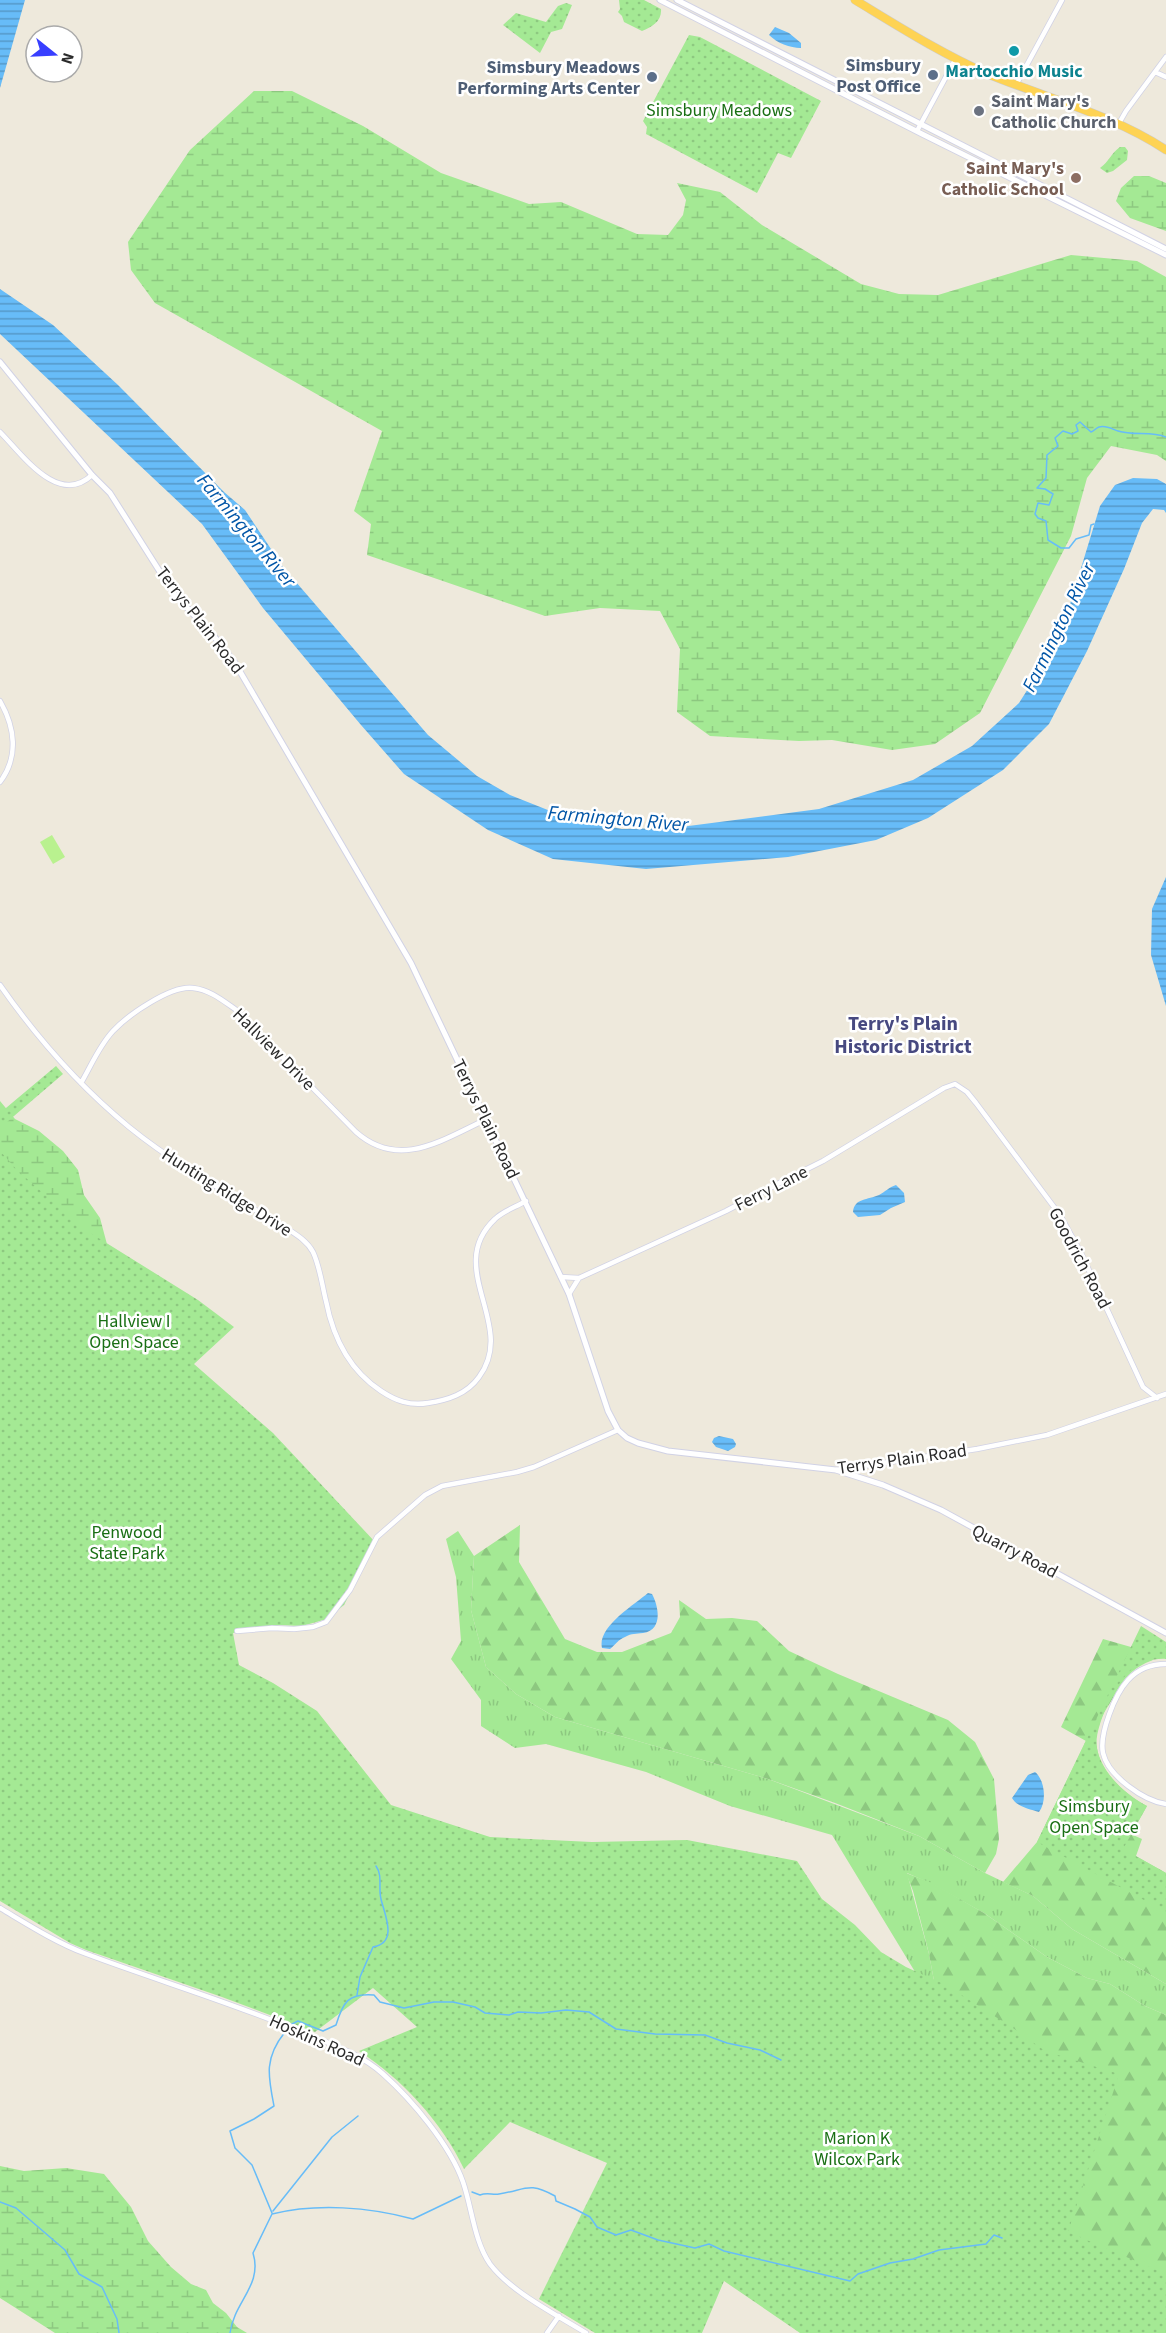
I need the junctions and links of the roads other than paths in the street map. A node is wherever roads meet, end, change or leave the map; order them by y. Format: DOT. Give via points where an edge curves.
graph roads {
  1 [pos="660,0"];
  2 [pos="677,0"];
  3 [pos="855,0"];
  4 [pos="1062,0"];
  5 [pos="698,10"];
  6 [pos="693,17"];
  7 [pos="1166,57"];
  8 [pos="956,58"];
  9 [pos="806,66"];
  10 [pos="1155,72"];
  11 [pos="803,73"];
  12 [pos="1166,77"];
  13 [pos="1016,85"];
  14 [pos="1118,125"];
  15 [pos="919,128"];
  16 [pos="1166,150"];
  17 [pos="1166,249"];
  18 [pos="1166,255"];
  19 [pos="0,362"];
  20 [pos="0,432"];
  21 [pos="92,475"];
  22 [pos="0,700"];
  23 [pos="0,782"];
  24 [pos="0,985"];
  25 [pos="81,1083"];
  26 [pos="955,1084"];
  27 [pos="485,1120"];
  28 [pos="526,1201"];
  29 [pos="561,1277"];
  30 [pos="579,1278"];
  31 [pos="569,1294"];
  32 [pos="1143,1387"];
  33 [pos="1166,1394"];
  34 [pos="1157,1398"];
  35 [pos="1142,1403"];
  36 [pos="618,1430"];
  37 [pos="862,1466"];
  38 [pos="836,1470"];
  39 [pos="861,1478"];
  40 [pos="237,1631"];
  41 [pos="1166,1633"];
  42 [pos="1166,1664"];
  43 [pos="1166,1804"];
  44 [pos="0,1908"];
  45 [pos="559,2316"];
  46 [pos="547,2333"];
  47 [pos="586,2333"];
  1 -- 6 [label="street"];
  2 -- 5 [label="street"];
  3 -- 8 [label="highway"];
  4 -- 13 [label="street"];
  5 -- 6 [label="street"];
  5 -- 9 [label="street"];
  6 -- 11 [label="street"];
  7 -- 10 [label="street"];
  8 -- 13 [label="highway"];
  8 -- 15 [label="street"];
  9 -- 11 [label="street"];
  9 -- 15 [label="street"];
  10 -- 12 [label="street"];
  10 -- 14 [label="street"];
  11 -- 15 [label="street"];
  13 -- 14 [label="highway"];
  14 -- 16 [label="highway"];
  15 -- 17 [label="street"];
  15 -- 18 [label="street"];
  19 -- 21 [label="street, Terrys Plain Road"];
  20 -- 21 [label="street" via="56,483 74,485"];
  21 -- 27 [label="street, Terrys Plain Road" via="110,494 174,594 235,663 411,963"];
  22 -- 23 [label="street" via="13,737 11,760"];
  24 -- 25 [label="street, Hunting Ridge Drive" via="34,1033"];
  25 -- 27 [label="street, Hallview Drive" via="113,1031 156,999 180,988 191,988 214,994 235,1009 356,1132 376,1147 420,1149"];
  25 -- 28 [label="street, Hunting Ridge Drive" via="152,1144 305,1242 315,1257 343,1351 368,1381 405,1403 425,1404 456,1396 471,1387 483,1371 491,1338 476,1275 479,1243 495,1218"];
  26 -- 30 [label="street, Ferry Lane" via="823,1161 726,1211"];
  26 -- 32 [label="street, Goodrich Road" via="976,1103 1060,1215"];
  27 -- 28 [label="street, Terrys Plain Road"];
  28 -- 29 [label="street, Terrys Plain Road"];
  29 -- 30 [label="street, Ferry Lane"];
  29 -- 31 [label="street, Terrys Plain Road"];
  30 -- 31 [label="street"];
  31 -- 36 [label="street, Terrys Plain Road"];
  32 -- 34 [label="street, Goodrich Road"];
  32 -- 35 [label="street, Goodrich Road"];
  33 -- 34 [label="street, Terrys Plain Road"];
  34 -- 35 [label="street, Terrys Plain Road"];
  35 -- 37 [label="street, Terrys Plain Road" via="1047,1435"];
  36 -- 38 [label="street, Terrys Plain Road" via="638,1443 669,1451"];
  36 -- 40 [label="street" via="534,1467 433,1490 377,1537 350,1590 326,1622 294,1629"];
  37 -- 38 [label="street, Terrys Plain Road"];
  37 -- 39 [label="street"];
  38 -- 39 [label="street, Quarry Road"];
  39 -- 41 [label="street, Quarry Road" via="941,1510"];
  42 -- 43 [label="street" via="1141,1670 1127,1681 1102,1732 1108,1765 1129,1787 1150,1800"];
  44 -- 45 [label="street, Hoskins Road" via="76,1950 268,2018 372,2065 446,2146 464,2183 490,2264 511,2284"];
  45 -- 46 [label="street"];
  45 -- 47 [label="street, Hoskins Road"];
}
